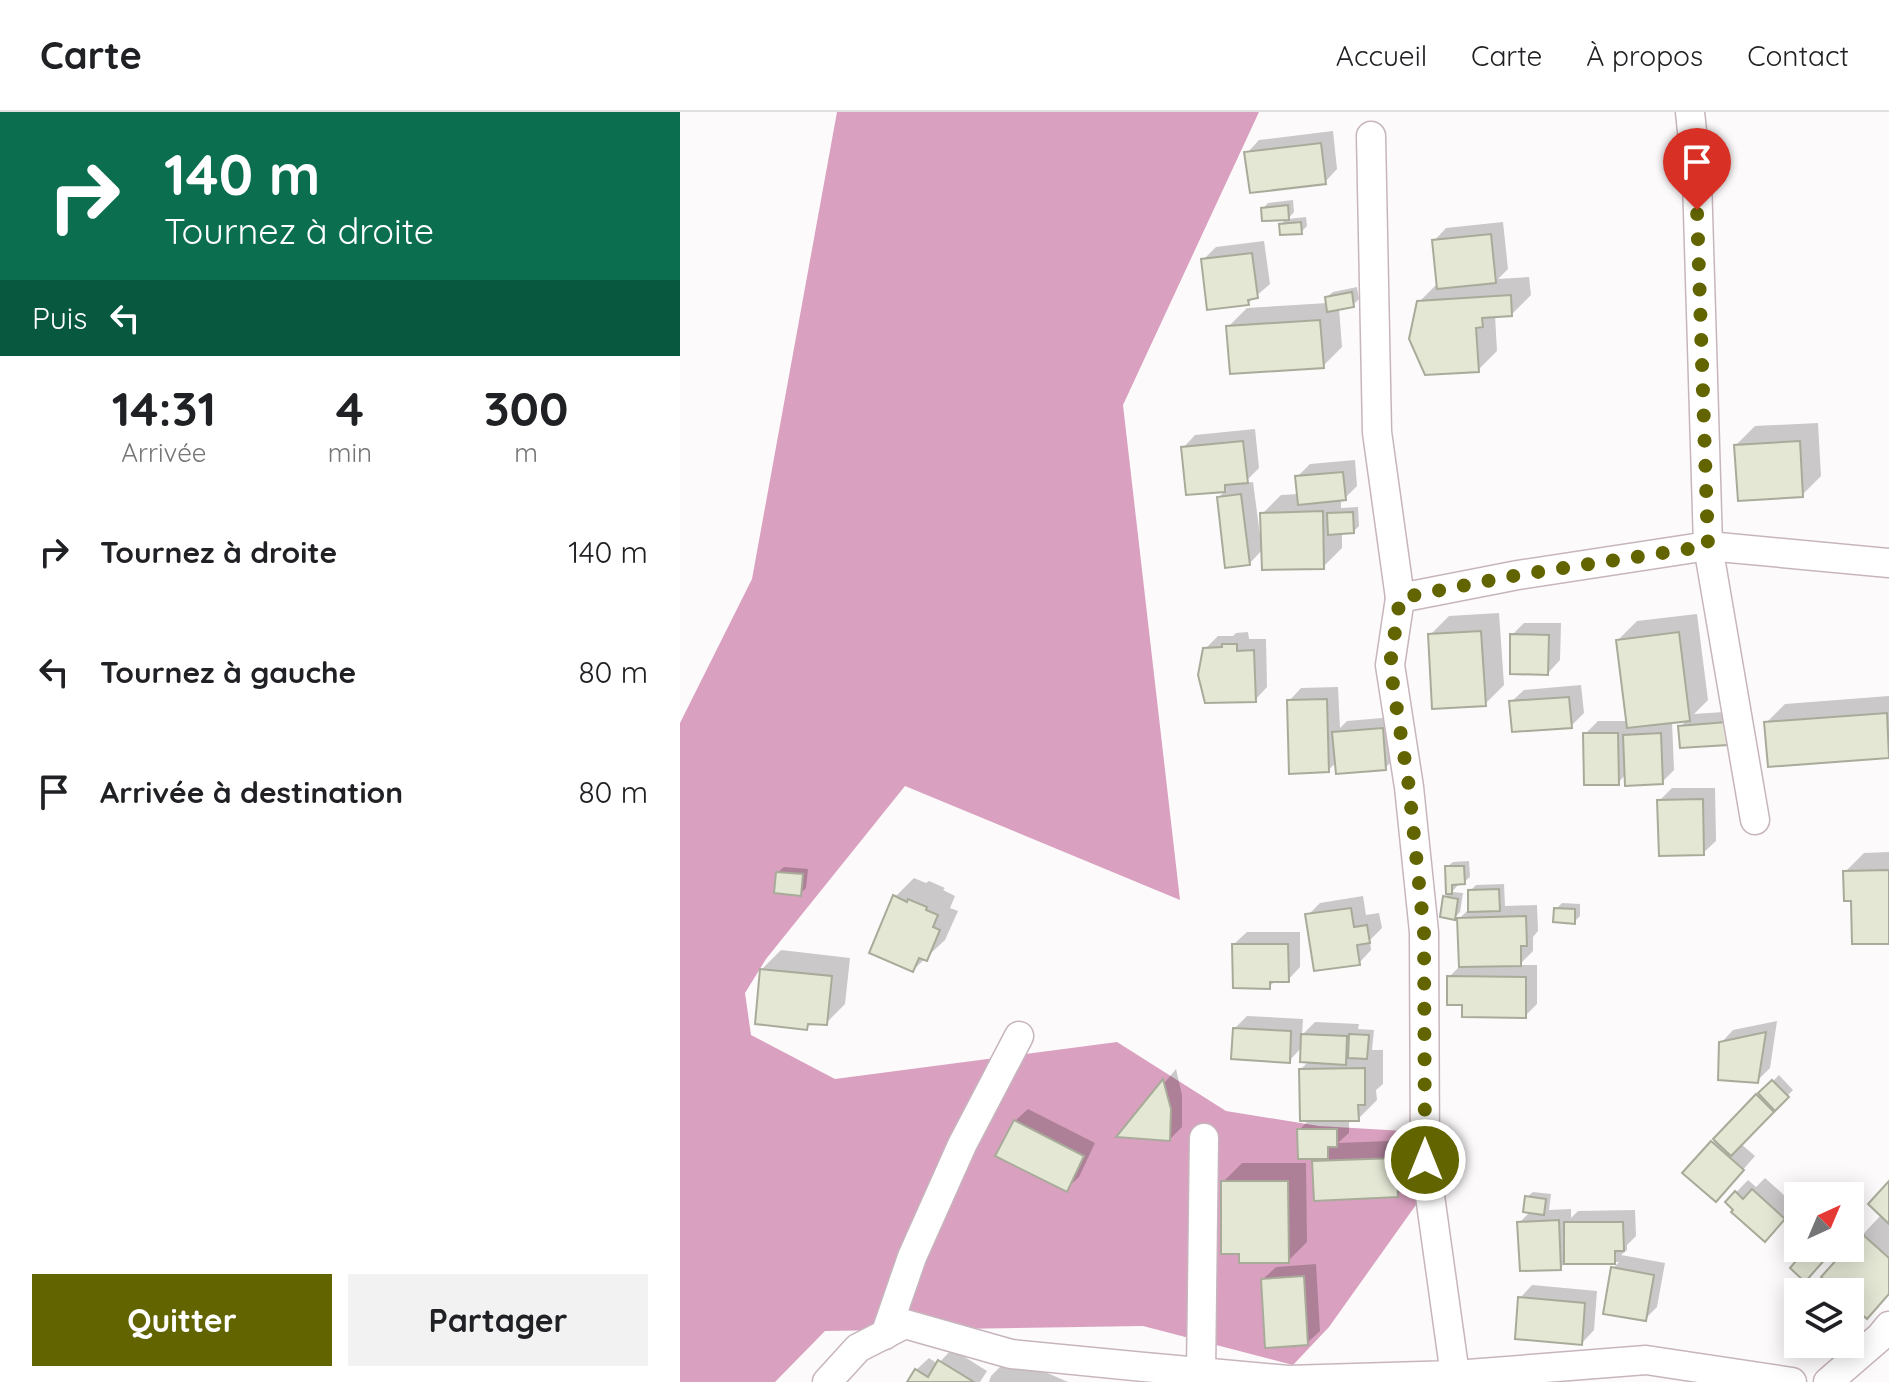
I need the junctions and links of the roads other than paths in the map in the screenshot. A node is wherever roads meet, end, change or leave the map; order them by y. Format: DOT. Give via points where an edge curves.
graph roads {
  1 [pos="1690,112"];
  2 [pos="1371,136"];
  3 [pos="1708,546"];
  4 [pos="1889,563"];
  5 [pos="1400,598"];
  6 [pos="1755,820"];
  7 [pos="1019,1036"];
  8 [pos="1204,1138"];
  9 [pos="1889,1327"];
  10 [pos="885,1335"];
  11 [pos="1201,1372"];
  12 [pos="1455,1378"];
  13 [pos="827,1382"];
  14 [pos="1792,1382"];
  15 [pos="1828,1382"];
  1 -- 3 [label="street" via="1697,179"];
  2 -- 5 [label="street" via="1377,432"];
  3 -- 4 [label="street"];
  3 -- 5 [label="street"];
  3 -- 6 [label="street"];
  5 -- 12 [label="street" via="1390,665 1424,932 1425,1160"];
  7 -- 10 [label="street" via="924,1229"];
  8 -- 11 [label="street"];
  9 -- 15 [label="street"];
  10 -- 11 [label="street" via="905,1324 1011,1354"];
  10 -- 13 [label="street" via="858,1348"];
  11 -- 12 [label="street" via="1288,1380"];
  12 -- 14 [label="street" via="1646,1360"];
}
